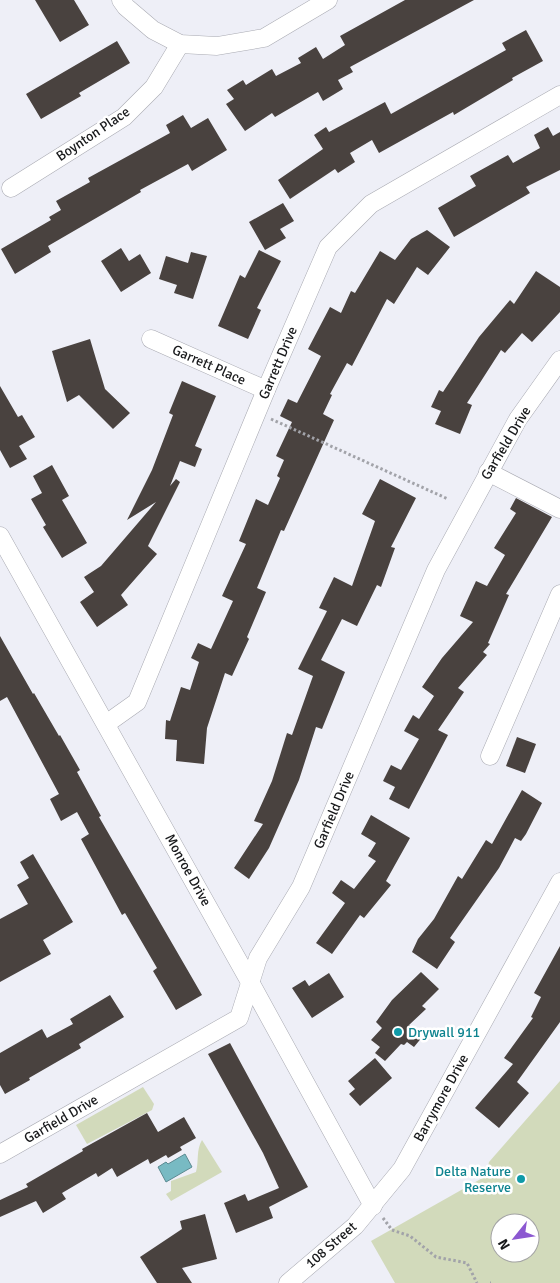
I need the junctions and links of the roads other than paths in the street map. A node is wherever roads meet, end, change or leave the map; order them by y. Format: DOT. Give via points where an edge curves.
graph roads {
  1 [pos="121,0"];
  2 [pos="328,0"];
  3 [pos="180,44"];
  4 [pos="560,96"];
  5 [pos="11,188"];
  6 [pos="152,339"];
  7 [pos="560,360"];
  8 [pos="266,390"];
  9 [pos="488,472"];
  10 [pos="560,509"];
  11 [pos="0,536"];
  12 [pos="560,594"];
  13 [pos="106,724"];
  14 [pos="490,756"];
  15 [pos="560,882"];
  16 [pos="250,982"];
  17 [pos="0,1154"];
  18 [pos="377,1211"];
  19 [pos="288,1283"];
  1 -- 3 [label="street" via="153,30"];
  2 -- 3 [label="street" via="264,38 217,46"];
  3 -- 5 [label="street, Boynton Place" via="154,87 124,116"];
  4 -- 8 [label="street, Garrett Drive" via="371,204 328,248"];
  6 -- 8 [label="street, Garrett Place"];
  7 -- 9 [label="street, Garfield Drive" via="518,419"];
  8 -- 13 [label="street, Garrett Drive" via="137,702"];
  9 -- 10 [label="street"];
  9 -- 16 [label="street, Garfield Drive" via="436,570 301,887 258,958"];
  11 -- 13 [label="street, Monroe Drive"];
  12 -- 14 [label="street"];
  13 -- 16 [label="street, Monroe Drive"];
  15 -- 18 [label="street, Barrymore Drive"];
  16 -- 17 [label="street, Garfield Drive" via="239,1018"];
  16 -- 18 [label="street, Monroe Drive"];
  18 -- 19 [label="street, 108 Street"];
}
